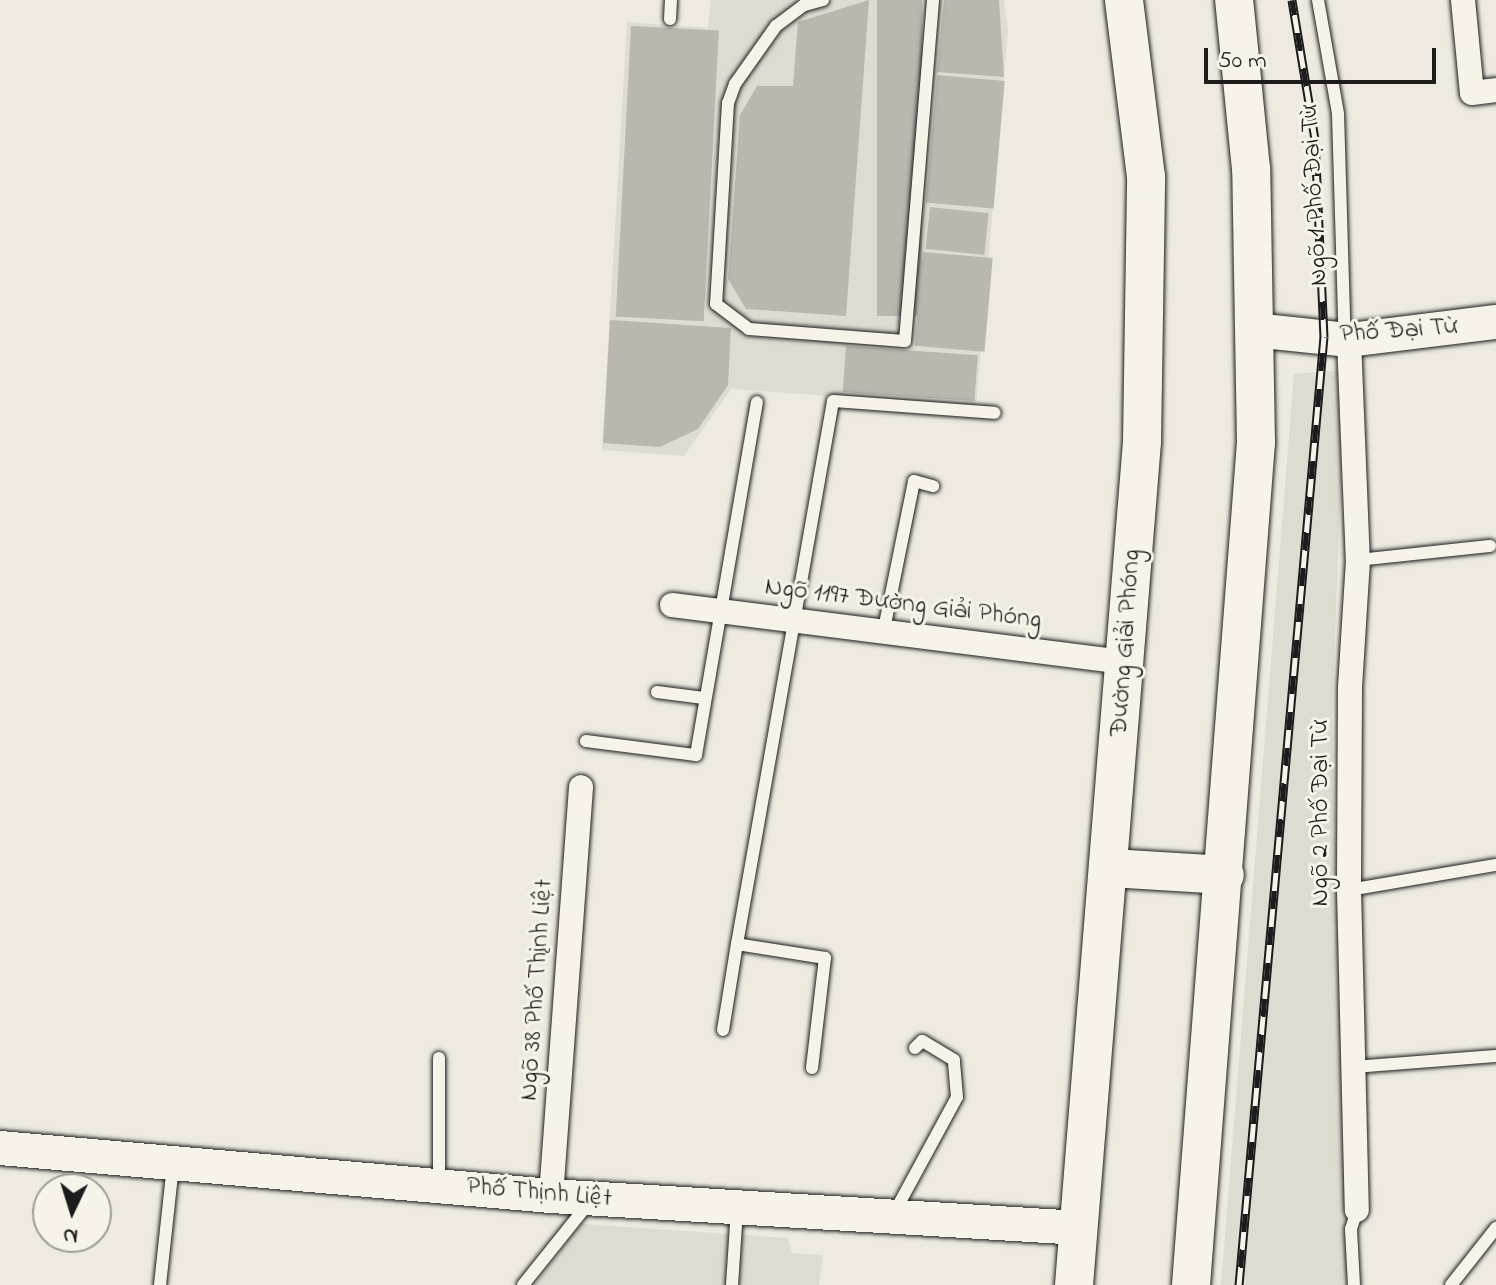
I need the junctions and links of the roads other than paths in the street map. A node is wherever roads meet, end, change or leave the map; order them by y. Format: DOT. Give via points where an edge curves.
graph roads {
  1 [pos="671,0"];
  2 [pos="823,0"];
  3 [pos="933,0"];
  4 [pos="1124,0"];
  5 [pos="1234,0"];
  6 [pos="1318,0"];
  7 [pos="1463,0"];
  8 [pos="670,19"];
  9 [pos="1496,90"];
  10 [pos="1496,322"];
  11 [pos="1254,330"];
  12 [pos="1349,340"];
  13 [pos="757,402"];
  14 [pos="995,413"];
  15 [pos="933,486"];
  16 [pos="1490,546"];
  17 [pos="1358,560"];
  18 [pos="672,605"];
  19 [pos="718,609"];
  20 [pos="792,617"];
  21 [pos="884,629"];
  22 [pos="1126,662"];
  23 [pos="657,692"];
  24 [pos="704,698"];
  25 [pos="586,741"];
  26 [pos="581,787"];
  27 [pos="1496,865"];
  28 [pos="1111,868"];
  29 [pos="1225,875"];
  30 [pos="1349,890"];
  31 [pos="737,944"];
  32 [pos="723,1030"];
  33 [pos="915,1048"];
  34 [pos="1496,1056"];
  35 [pos="439,1058"];
  36 [pos="1353,1067"];
  37 [pos="812,1068"];
  38 [pos="0,1148"];
  39 [pos="173,1163"];
  40 [pos="439,1186"];
  41 [pos="551,1196"];
  42 [pos="592,1199"];
  43 [pos="737,1209"];
  44 [pos="1357,1210"];
  45 [pos="892,1216"];
  46 [pos="1080,1228"];
  47 [pos="1496,1228"];
  48 [pos="160,1285"];
  49 [pos="523,1285"];
  50 [pos="732,1285"];
  51 [pos="1074,1285"];
  52 [pos="1191,1285"];
  53 [pos="1354,1285"];
  54 [pos="1451,1285"];
  1 -- 8 [label="lane"];
  2 -- 3 [label="lane" via="804,5 776,26 731,94 716,304 749,329 905,341"];
  4 -- 22 [label="main road, Đường Giải Phóng" via="1146,177 1142,442"];
  5 -- 11 [label="main road" via="1251,169"];
  6 -- 12 [label="lane, Ngõ 1 Phố Đại Từ" via="1338,114 1344,321"];
  7 -- 9 [label="street" via="1472,93"];
  10 -- 12 [label="street, Phố Đại Từ"];
  11 -- 12 [label="street, Phố Đại Từ"];
  11 -- 29 [label="main road" via="1256,443"];
  12 -- 17 [label="street, Ngõ 2 Phố Đại Từ"];
  13 -- 19 [label="lane"];
  14 -- 20 [label="lane" via="833,401"];
  15 -- 21 [label="lane" via="914,481"];
  16 -- 17 [label="lane"];
  17 -- 30 [label="street, Ngõ 2 Phố Đại Từ" via="1350,688"];
  18 -- 19 [label="street, Ngõ 1197 Đường Giải Phóng"];
  19 -- 20 [label="street, Ngõ 1197 Đường Giải Phóng"];
  19 -- 24 [label="lane"];
  20 -- 21 [label="street, Ngõ 1197 Đường Giải Phóng"];
  20 -- 31 [label="lane"];
  21 -- 22 [label="street, Ngõ 1197 Đường Giải Phóng"];
  22 -- 28 [label="main road, Đường Giải Phóng"];
  23 -- 24 [label="lane"];
  24 -- 25 [label="lane" via="696,755"];
  26 -- 41 [label="street, Ngõ 38 Phố Thįnh Liệt"];
  27 -- 30 [label="lane"];
  28 -- 29 [label="main road"];
  28 -- 46 [label="main road, Đường Giải Phóng"];
  29 -- 52 [label="main road"];
  30 -- 36 [label="street, Ngõ 2 Phố Đại Từ"];
  31 -- 32 [label="lane"];
  31 -- 37 [label="lane" via="825,958"];
  33 -- 45 [label="lane" via="922,1041 954,1060 957,1097"];
  34 -- 36 [label="lane"];
  35 -- 40 [label="lane"];
  36 -- 44 [label="street, Ngõ 2 Phố Đại Từ"];
  38 -- 39 [label="street, Phố Thịnh Liệt"];
  39 -- 40 [label="street, Phố Thịnh Liệt"];
  39 -- 48 [label="lane"];
  40 -- 41 [label="street, Phố Thịnh Liệt"];
  41 -- 42 [label="street, Phố Thịnh Liệt"];
  42 -- 43 [label="street, Phố Thịnh Liệt"];
  42 -- 49 [label="lane"];
  43 -- 45 [label="street, Phố Thịnh Liệt"];
  43 -- 50 [label="lane"];
  44 -- 53 [label="lane, Ngõ 2 Phố Đại Từ" via="1351,1229"];
  45 -- 46 [label="street, Phố Thịnh Liệt"];
  46 -- 51 [label="main road, Đường Giải Phóng"];
  47 -- 54 [label="lane"];
}
